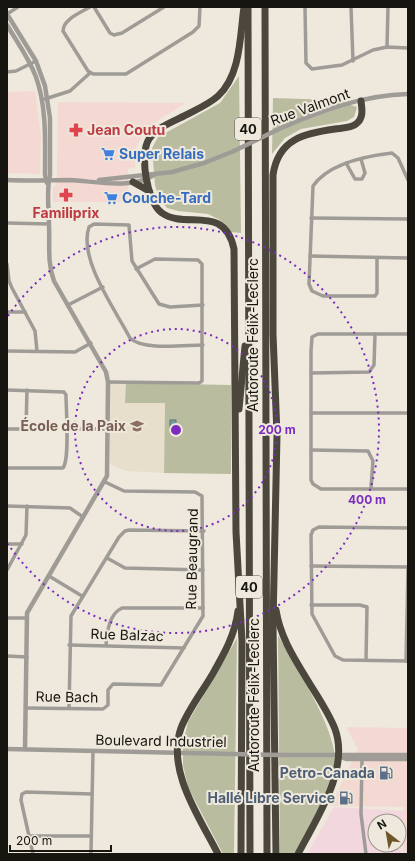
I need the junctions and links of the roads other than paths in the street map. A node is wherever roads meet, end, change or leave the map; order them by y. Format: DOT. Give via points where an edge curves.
graph roads {
  1 [pos="18,7"];
  2 [pos="90,7"];
  3 [pos="94,7"];
  4 [pos="164,7"];
  5 [pos="200,7"];
  6 [pos="244,7"];
  7 [pos="248,7"];
  8 [pos="266,7"];
  9 [pos="306,7"];
  10 [pos="351,7"];
  11 [pos="388,7"];
  12 [pos="7,14"];
  13 [pos="7,26"];
  14 [pos="387,47"];
  15 [pos="408,48"];
  16 [pos="36,61"];
  17 [pos="353,61"];
  18 [pos="30,63"];
  19 [pos="7,72"];
  20 [pos="90,73"];
  21 [pos="408,94"];
  22 [pos="47,98"];
  23 [pos="42,100"];
  24 [pos="361,101"];
  25 [pos="361,159"];
  26 [pos="346,163"];
  27 [pos="149,176"];
  28 [pos="7,180"];
  29 [pos="408,180"];
  30 [pos="91,181"];
  31 [pos="48,182"];
  32 [pos="133,182"];
  33 [pos="149,191"];
  34 [pos="311,218"];
  35 [pos="408,219"];
  36 [pos="7,223"];
  37 [pos="49,224"];
  38 [pos="310,256"];
  39 [pos="377,258"];
  40 [pos="408,258"];
  41 [pos="7,264"];
  42 [pos="136,269"];
  43 [pos="103,287"];
  44 [pos="68,305"];
  45 [pos="203,306"];
  46 [pos="7,312"];
  47 [pos="25,312"];
  48 [pos="249,320"];
  49 [pos="375,334"];
  50 [pos="408,334"];
  51 [pos="266,342"];
  52 [pos="91,344"];
  53 [pos="203,345"];
  54 [pos="7,351"];
  55 [pos="37,351"];
  56 [pos="311,373"];
  57 [pos="108,382"];
  58 [pos="7,390"];
  59 [pos="27,390"];
  60 [pos="311,412"];
  61 [pos="408,413"];
  62 [pos="7,429"];
  63 [pos="67,429"];
  64 [pos="108,429"];
  65 [pos="236,437"];
  66 [pos="311,450"];
  67 [pos="7,468"];
  68 [pos="276,477"];
  69 [pos="105,482"];
  70 [pos="372,488"];
  71 [pos="408,489"];
  72 [pos="7,506"];
  73 [pos="27,506"];
  74 [pos="83,516"];
  75 [pos="408,528"];
  76 [pos="204,531"];
  77 [pos="7,544"];
  78 [pos="22,544"];
  79 [pos="107,558"];
  80 [pos="312,566"];
  81 [pos="408,568"];
  82 [pos="7,570"];
  83 [pos="203,570"];
  84 [pos="49,576"];
  85 [pos="274,593"];
  86 [pos="82,596"];
  87 [pos="239,596"];
  88 [pos="311,605"];
  89 [pos="203,608"];
  90 [pos="7,618"];
  91 [pos="27,618"];
  92 [pos="69,645"];
  93 [pos="106,645"];
  94 [pos="184,648"];
  95 [pos="7,656"];
  96 [pos="27,657"];
  97 [pos="366,660"];
  98 [pos="407,661"];
  99 [pos="26,708"];
  100 [pos="68,708"];
  101 [pos="107,708"];
  102 [pos="7,749"];
  103 [pos="25,749"];
  104 [pos="93,751"];
  105 [pos="178,753"];
  106 [pos="408,755"];
  107 [pos="338,756"];
  108 [pos="362,759"];
  109 [pos="408,759"];
  110 [pos="92,794"];
  111 [pos="31,836"];
  112 [pos="91,836"];
  113 [pos="33,854"];
  114 [pos="91,854"];
  115 [pos="218,854"];
  116 [pos="241,854"];
  117 [pos="250,854"];
  118 [pos="267,854"];
  119 [pos="276,854"];
  120 [pos="298,854"];
  121 [pos="366,854"];
  1 -- 12 [label="street"];
  2 -- 20 [label="street" via="63,27 63,31"];
  3 -- 4 [label="street" via="114,36"];
  5 -- 20 [label="street" via="200,20 196,30 133,70 126,74"];
  6 -- 27 [label="highway" via="236,60 226,85 213,100 153,134 145,148"];
  7 -- 48 [label="highway, Autoroute Félix-Leclerc / 40"];
  8 -- 51 [label="highway, Autoroute Félix-Leclerc / 40"];
  9 -- 17 [label="street" via="306,63 310,68 332,67"];
  10 -- 17 [label="street"];
  11 -- 14 [label="street"];
  12 -- 16 [label="street"];
  13 -- 18 [label="street"];
  14 -- 15 [label="street"];
  14 -- 17 [label="street" via="371,51"];
  16 -- 18 [label="street"];
  16 -- 22 [label="street"];
  18 -- 19 [label="street" via="16,71"];
  18 -- 23 [label="street"];
  20 -- 22 [label="street" via="73,89"];
  21 -- 24 [label="street, Rue Valmont"];
  22 -- 23 [label="street"];
  22 -- 31 [label="street" via="50,127"];
  23 -- 31 [label="street"];
  24 -- 27 [label="street, Rue Valmont, bridge" via="321,112 196,165"];
  24 -- 68 [label="highway" via="362,116 356,124 298,137 283,150 274,168"];
  25 -- 26 [label="street"];
  25 -- 26 [label="street" via="365,173 362,179 356,179"];
  25 -- 29 [label="street" via="392,153 398,158"];
  26 -- 34 [label="street" via="320,178 313,186"];
  27 -- 30 [label="street, Rue Valmont"];
  27 -- 32 [label="street, Rue Valmont"];
  27 -- 33 [label="highway"];
  28 -- 31 [label="street, Rue Valmont"];
  30 -- 31 [label="street, Rue Valmont"];
  30 -- 32 [label="street, Rue Valmont"];
  31 -- 37 [label="street"];
  32 -- 33 [label="highway"];
  33 -- 65 [label="highway" via="154,206 163,214 172,218 210,221 225,231 232,243 235,261"];
  34 -- 35 [label="street"];
  34 -- 38 [label="street"];
  36 -- 37 [label="street"];
  37 -- 44 [label="street" via="50,271"];
  38 -- 39 [label="street"];
  38 -- 39 [label="street" via="309,284 312,290 323,296 375,296"];
  39 -- 40 [label="street"];
  41 -- 47 [label="street" via="9,281"];
  42 -- 43 [label="street" via="132,261 129,225 91,225 88,230 89,258"];
  42 -- 45 [label="street" via="159,304"];
  42 -- 45 [label="street" via="155,259 198,260 202,264"];
  43 -- 44 [label="street"];
  43 -- 53 [label="street" via="134,342 147,345"];
  44 -- 52 [label="street"];
  45 -- 53 [label="street"];
  46 -- 47 [label="street"];
  47 -- 55 [label="street" via="36,331"];
  48 -- 65 [label="highway"];
  48 -- 117 [label="highway, Autoroute Félix-Leclerc / 40"];
  49 -- 50 [label="street"];
  49 -- 56 [label="street" via="374,365 369,372"];
  49 -- 56 [label="street" via="315,335 311,341"];
  51 -- 68 [label="highway"];
  51 -- 118 [label="highway, Autoroute Félix-Leclerc / 40"];
  52 -- 55 [label="street" via="75,352"];
  52 -- 57 [label="street" via="106,372"];
  53 -- 57 [label="street" via="202,379 197,383"];
  54 -- 55 [label="street"];
  56 -- 60 [label="street"];
  57 -- 64 [label="street"];
  58 -- 59 [label="street"];
  59 -- 62 [label="street" via="26,428"];
  59 -- 63 [label="street" via="64,392"];
  60 -- 61 [label="street"];
  60 -- 66 [label="street"];
  63 -- 64 [label="street"];
  63 -- 67 [label="street" via="66,461 62,468"];
  64 -- 69 [label="street"];
  65 -- 87 [label="highway"];
  66 -- 70 [label="street" via="311,480 317,488"];
  66 -- 70 [label="street" via="368,451 373,461"];
  68 -- 85 [label="highway"];
  69 -- 74 [label="street"];
  69 -- 76 [label="street, Rue Beaugrand" via="124,491 200,494 203,499"];
  70 -- 71 [label="street"];
  72 -- 73 [label="street"];
  73 -- 74 [label="street" via="70,508"];
  73 -- 78 [label="street" via="28,528"];
  74 -- 84 [label="street"];
  75 -- 80 [label="street" via="319,527 313,530 311,535"];
  76 -- 79 [label="street" via="125,531"];
  76 -- 83 [label="street, Rue Beaugrand"];
  77 -- 78 [label="street"];
  78 -- 82 [label="street"];
  79 -- 83 [label="street" via="125,568"];
  79 -- 86 [label="street"];
  80 -- 81 [label="street"];
  80 -- 88 [label="street"];
  81 -- 98 [label="street"];
  83 -- 89 [label="street, Rue Beaugrand"];
  84 -- 86 [label="street"];
  84 -- 91 [label="street" via="32,604"];
  85 -- 107 [label="highway" via="283,636 333,724"];
  85 -- 119 [label="highway"];
  86 -- 92 [label="street" via="71,616"];
  87 -- 105 [label="highway" via="232,638 183,724"];
  87 -- 116 [label="highway" via="242,640"];
  88 -- 97 [label="street" via="313,617 337,658"];
  88 -- 97 [label="street" via="367,607"];
  89 -- 93 [label="street" via="122,608 116,612 109,625"];
  89 -- 94 [label="street, Rue Beaugrand" via="201,620"];
  90 -- 91 [label="street"];
  91 -- 96 [label="street"];
  92 -- 93 [label="street, Rue Balzac"];
  92 -- 100 [label="street"];
  93 -- 94 [label="street, Rue Balzac"];
  94 -- 101 [label="street, Rue Beaugrand" via="161,684 113,684 108,690"];
  95 -- 96 [label="street"];
  96 -- 99 [label="street"];
  97 -- 98 [label="street"];
  99 -- 100 [label="street, Rue Bach"];
  99 -- 103 [label="street"];
  100 -- 101 [label="street, Rue Bach"];
  102 -- 103 [label="street, Boulevard Industriel"];
  103 -- 104 [label="street, Boulevard Industriel"];
  104 -- 105 [label="street, Boulevard Industriel"];
  104 -- 110 [label="street"];
  105 -- 107 [label="street, Boulevard Industriel, bridge"];
  105 -- 115 [label="highway" via="182,781"];
  106 -- 107 [label="street, Boulevard Industriel"];
  107 -- 108 [label="street, Boulevard Industriel"];
  107 -- 120 [label="highway" via="332,787"];
  108 -- 109 [label="street, Boulevard Industriel"];
  108 -- 121 [label="street" via="361,814"];
  110 -- 111 [label="street" via="22,794 21,800"];
  110 -- 112 [label="street"];
  111 -- 112 [label="street"];
  111 -- 113 [label="street"];
  112 -- 114 [label="street"];
}
